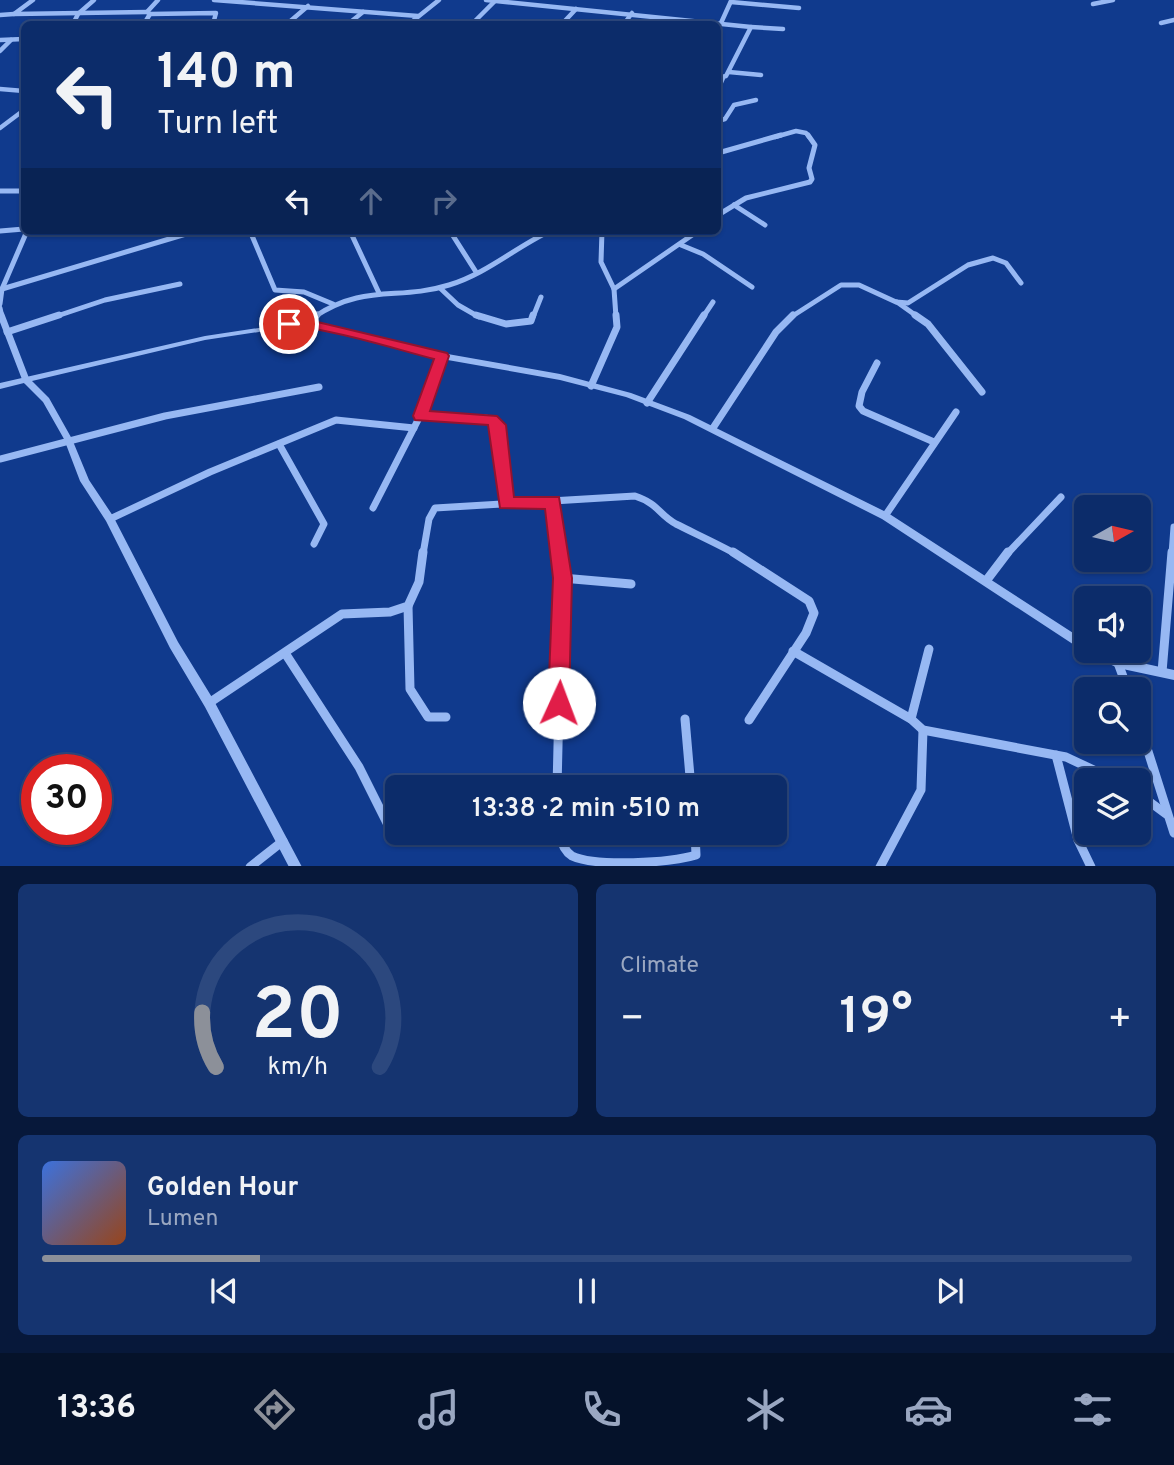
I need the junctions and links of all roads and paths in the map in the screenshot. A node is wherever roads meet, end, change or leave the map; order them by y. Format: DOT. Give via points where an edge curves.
graph roads {
  1 [pos="33,0"];
  2 [pos="94,0"];
  3 [pos="158,0"];
  4 [pos="214,0"];
  5 [pos="297,0"];
  6 [pos="439,0"];
  7 [pos="486,0"];
  8 [pos="548,0"];
  9 [pos="1113,0"];
  10 [pos="495,1"];
  11 [pos="731,1"];
  12 [pos="1093,4"];
  13 [pos="289,5"];
  14 [pos="543,5"];
  15 [pos="308,6"];
  16 [pos="799,8"];
  17 [pos="576,9"];
  18 [pos="363,12"];
  19 [pos="148,13"];
  20 [pos="632,13"];
  21 [pos="78,14"];
  22 [pos="0,15"];
  23 [pos="14,15"];
  24 [pos="418,16"];
  25 [pos="691,19"];
  26 [pos="1174,20"];
  27 [pos="74,21"];
  28 [pos="145,21"];
  29 [pos="214,21"];
  30 [pos="290,21"];
  31 [pos="352,21"];
  32 [pos="412,21"];
  33 [pos="475,21"];
  34 [pos="565,21"];
  35 [pos="626,21"];
  36 [pos="706,21"];
  37 [pos="721,23"];
  38 [pos="1161,23"];
  39 [pos="751,27"];
  40 [pos="783,29"];
  41 [pos="21,39"];
  42 [pos="0,40"];
  43 [pos="12,40"];
  44 [pos="0,51"];
  45 [pos="729,72"];
  46 [pos="761,75"];
  47 [pos="721,77"];
  48 [pos="0,89"];
  49 [pos="21,91"];
  50 [pos="756,100"];
  51 [pos="21,112"];
  52 [pos="721,120"];
  53 [pos="0,128"];
  54 [pos="721,152"];
  55 [pos="0,191"];
  56 [pos="21,191"];
  57 [pos="733,205"];
  58 [pos="721,213"];
  59 [pos="765,225"];
  60 [pos="21,230"];
  61 [pos="0,231"];
  62 [pos="24,235"];
  63 [pos="183,235"];
  64 [pos="252,235"];
  65 [pos="352,235"];
  66 [pos="453,235"];
  67 [pos="540,235"];
  68 [pos="602,235"];
  69 [pos="693,235"];
  70 [pos="681,245"];
  71 [pos="476,272"];
  72 [pos="1021,283"];
  73 [pos="180,284"];
  74 [pos="752,287"];
  75 [pos="440,288"];
  76 [pos="2,289"];
  77 [pos="614,289"];
  78 [pos="379,293"];
  79 [pos="541,297"];
  80 [pos="713,302"];
  81 [pos="896,302"];
  82 [pos="333,304"];
  83 [pos="0,306"];
  84 [pos="1,323"];
  85 [pos="305,323"];
  86 [pos="7,332"];
  87 [pos="442,356"];
  88 [pos="877,363"];
  89 [pos="26,380"];
  90 [pos="0,386"];
  91 [pos="591,386"];
  92 [pos="319,387"];
  93 [pos="982,392"];
  94 [pos="647,402"];
  95 [pos="956,412"];
  96 [pos="420,416"];
  97 [pos="414,428"];
  98 [pos="713,428"];
  99 [pos="68,439"];
  100 [pos="934,442"];
  101 [pos="279,444"];
  102 [pos="0,459"];
  103 [pos="1060,497"];
  104 [pos="553,502"];
  105 [pos="506,503"];
  106 [pos="373,508"];
  107 [pos="885,516"];
  108 [pos="110,519"];
  109 [pos="1174,527"];
  110 [pos="314,544"];
  111 [pos="562,578"];
  112 [pos="986,581"];
  113 [pos="631,584"];
  114 [pos="408,607"];
  115 [pos="1074,639"];
  116 [pos="929,649"];
  117 [pos="793,651"];
  118 [pos="285,653"];
  119 [pos="1118,663"];
  120 [pos="1168,673"];
  121 [pos="1123,677"];
  122 [pos="209,702"];
  123 [pos="446,717"];
  124 [pos="685,719"];
  125 [pos="911,719"];
  126 [pos="749,720"];
  127 [pos="923,730"];
  128 [pos="1150,754"];
  129 [pos="1056,755"];
  130 [pos="1089,768"];
  131 [pos="558,775"];
  132 [pos="690,775"];
  133 [pos="1151,803"];
  134 [pos="385,814"];
  135 [pos="1167,815"];
  136 [pos="1174,833"];
  137 [pos="284,840"];
  138 [pos="562,845"];
  139 [pos="696,845"];
  140 [pos="250,866"];
  141 [pos="296,866"];
  142 [pos="880,866"];
  143 [pos="1091,866"];
  1 -- 23 [label="street"];
  2 -- 21 [label="street"];
  3 -- 19 [label="street"];
  4 -- 13 [label="street"];
  5 -- 13 [label="street"];
  6 -- 24 [label="street"];
  7 -- 10 [label="street"];
  8 -- 14 [label="street"];
  9 -- 12 [label="street"];
  10 -- 14 [label="street"];
  10 -- 33 [label="street"];
  11 -- 16 [label="street"];
  11 -- 37 [label="street"];
  13 -- 15 [label="street"];
  14 -- 17 [label="street"];
  15 -- 18 [label="street"];
  15 -- 30 [label="street"];
  17 -- 20 [label="street"];
  17 -- 34 [label="street"];
  18 -- 24 [label="street"];
  18 -- 31 [label="street"];
  19 -- 21 [label="street"];
  19 -- 28 [label="street"];
  19 -- 29 [label="street" via="216,13"];
  20 -- 25 [label="street"];
  20 -- 35 [label="street"];
  21 -- 23 [label="street"];
  21 -- 27 [label="street"];
  22 -- 23 [label="street"];
  24 -- 32 [label="street"];
  25 -- 36 [label="street"];
  26 -- 38 [label="street"];
  37 -- 39 [label="street"];
  39 -- 40 [label="street"];
  39 -- 45 [label="street"];
  41 -- 43 [label="street"];
  42 -- 43 [label="street"];
  43 -- 44 [label="street"];
  45 -- 46 [label="street"];
  45 -- 47 [label="street"];
  48 -- 49 [label="street"];
  50 -- 52 [label="street" via="734,105"];
  51 -- 53 [label="street"];
  54 -- 57 [label="street" via="796,131 806,133 815,145 810,182 769,190"];
  55 -- 56 [label="street"];
  57 -- 58 [label="street"];
  57 -- 59 [label="street"];
  60 -- 61 [label="street"];
  62 -- 76 [label="street"];
  63 -- 76 [label="street"];
  64 -- 82 [label="street" via="275,290 304,292"];
  65 -- 78 [label="street"];
  66 -- 71 [label="street"];
  67 -- 71 [label="street"];
  68 -- 77 [label="street" via="601,262"];
  69 -- 70 [label="street"];
  70 -- 74 [label="street"];
  70 -- 77 [label="street"];
  71 -- 75 [label="street"];
  72 -- 81 [label="street" via="1003,261 981,260 915,300"];
  73 -- 86 [label="street" via="105,300"];
  75 -- 78 [label="street"];
  75 -- 79 [label="street" via="467,312 516,324 531,321"];
  76 -- 83 [label="street"];
  77 -- 91 [label="street" via="617,327"];
  78 -- 82 [label="street"];
  80 -- 94 [label="street"];
  81 -- 93 [label="street" via="928,324"];
  81 -- 98 [label="street" via="859,285 841,285 795,313 766,345"];
  82 -- 85 [label="street"];
  83 -- 84 [label="street"];
  84 -- 86 [label="street"];
  85 -- 87 [label="street"];
  85 -- 89 [label="street" via="205,338"];
  86 -- 89 [label="street"];
  87 -- 91 [label="street"];
  87 -- 96 [label="street"];
  88 -- 100 [label="street" via="859,406"];
  89 -- 90 [label="street"];
  89 -- 99 [label="street" via="46,400"];
  91 -- 94 [label="street"];
  92 -- 99 [label="street"];
  94 -- 98 [label="street"];
  95 -- 100 [label="street"];
  96 -- 97 [label="street"];
  96 -- 105 [label="street" via="484,418 498,425"];
  97 -- 101 [label="street" via="336,420"];
  97 -- 106 [label="street"];
  98 -- 107 [label="street"];
  99 -- 102 [label="street"];
  99 -- 108 [label="street" via="85,481"];
  100 -- 107 [label="street"];
  101 -- 108 [label="street"];
  101 -- 110 [label="street" via="324,524"];
  103 -- 112 [label="street"];
  104 -- 105 [label="street"];
  104 -- 111 [label="street"];
  104 -- 117 [label="street" via="635,496 651,501 674,523 809,601 814,613"];
  105 -- 114 [label="street" via="435,508 426,522 419,583"];
  107 -- 112 [label="street"];
  108 -- 122 [label="street" via="174,645"];
  109 -- 120 [label="street"];
  111 -- 113 [label="street"];
  111 -- 131 [label="street"];
  112 -- 115 [label="street"];
  114 -- 118 [label="street" via="342,614"];
  114 -- 123 [label="street" via="410,689 428,716"];
  116 -- 125 [label="street"];
  117 -- 125 [label="street"];
  117 -- 126 [label="street"];
  118 -- 122 [label="street"];
  118 -- 134 [label="street"];
  119 -- 120 [label="street"];
  119 -- 121 [label="street"];
  122 -- 137 [label="street"];
  124 -- 132 [label="street"];
  125 -- 127 [label="street"];
  127 -- 129 [label="street"];
  127 -- 142 [label="street" via="921,790"];
  128 -- 135 [label="street"];
  129 -- 130 [label="street"];
  129 -- 143 [label="street" via="1078,840"];
  133 -- 135 [label="street"];
  135 -- 136 [label="street"];
  137 -- 140 [label="street"];
  137 -- 141 [label="street"];
  138 -- 139 [label="street" via="570,855 585,861 672,862 696,855"];
}
